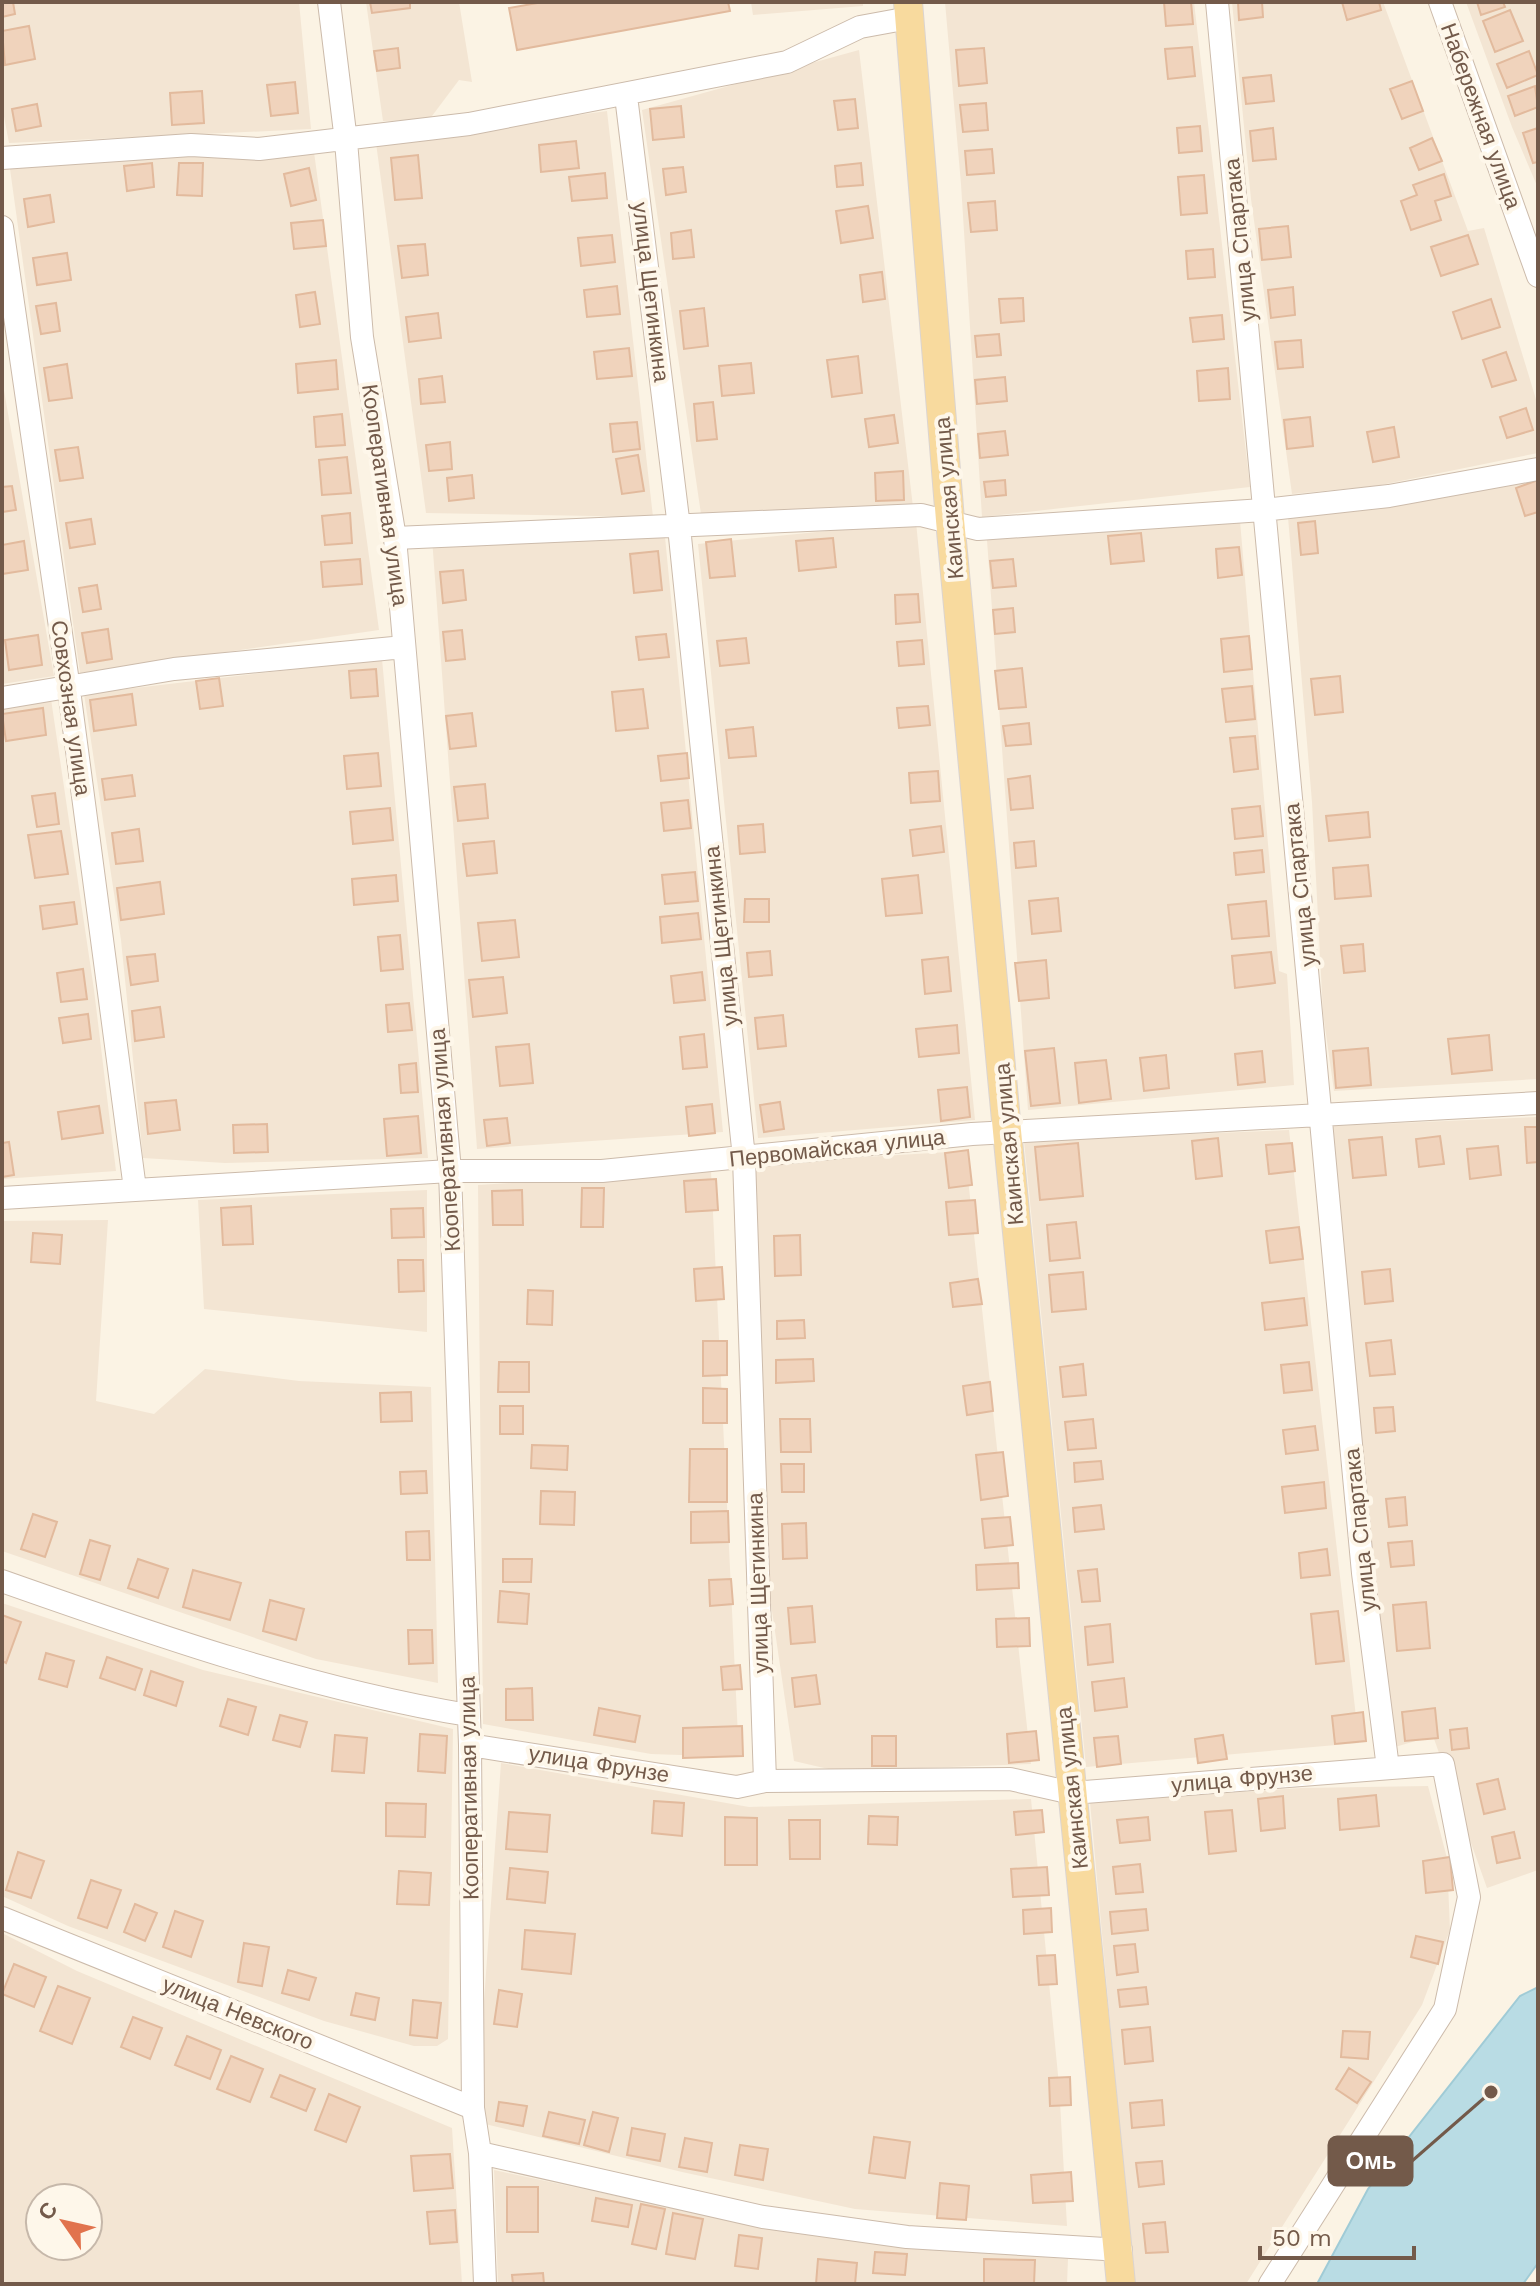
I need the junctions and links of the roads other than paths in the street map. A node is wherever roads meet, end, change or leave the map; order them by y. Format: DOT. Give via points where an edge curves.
graph roads {
  1 [pos="329,2"];
  2 [pos="1217,2"];
  3 [pos="1440,2"];
  4 [pos="908,10"];
  5 [pos="626,96"];
  6 [pos="346,141"];
  7 [pos="2,158"];
  8 [pos="2,227"];
  9 [pos="1538,276"];
  10 [pos="1538,469"];
  11 [pos="1263,510"];
  12 [pos="950,520"];
  13 [pos="679,527"];
  14 [pos="395,538"];
  15 [pos="404,647"];
  16 [pos="68,684"];
  17 [pos="2,698"];
  18 [pos="1538,1103"];
  19 [pos="1321,1115"];
  20 [pos="1007,1131"];
  21 [pos="744,1158"];
  22 [pos="450,1171"];
  23 [pos="135,1189"];
  24 [pos="2,1198"];
  25 [pos="2,1581"];
  26 [pos="468,1715"];
  27 [pos="470,1745"];
  28 [pos="1388,1768"];
  29 [pos="765,1781"];
  30 [pos="1072,1793"];
  31 [pos="2,1918"];
  32 [pos="473,2108"];
  33 [pos="480,2153"];
  34 [pos="1121,2250"];
  35 [pos="485,2284"];
  36 [pos="1121,2284"];
  37 [pos="1270,2284"];
  1 -- 6 [label="street, Кооперативная улица"];
  2 -- 11 [label="street, улица Спартака"];
  3 -- 9 [label="street, Набережная улица"];
  4 -- 5 [label="street" via="787,62"];
  4 -- 12 [label="main road, Каинская улица"];
  5 -- 6 [label="street"];
  5 -- 13 [label="street, улица Щетинкина"];
  6 -- 7 [label="street" via="259,149 101,148"];
  6 -- 14 [label="street, Кооперативная улица" via="362,337"];
  8 -- 16 [label="street, Совхозная улица"];
  10 -- 11 [label="street" via="1389,496"];
  11 -- 12 [label="street" via="978,529"];
  11 -- 19 [label="street, улица Спартака"];
  12 -- 13 [label="street" via="921,515"];
  12 -- 20 [label="main road, Каинская улица"];
  13 -- 14 [label="street"];
  13 -- 21 [label="street, улица Щетинкина"];
  14 -- 15 [label="street, Кооперативная улица"];
  15 -- 16 [label="street"];
  15 -- 22 [label="street, Кооперативная улица"];
  16 -- 17 [label="street"];
  16 -- 23 [label="street, Совхозная улица"];
  18 -- 19 [label="street, Первомайская улица"];
  19 -- 20 [label="street, Первомайская улица"];
  19 -- 28 [label="street, улица Спартака" via="1363,1573"];
  20 -- 21 [label="street, Первомайская улица"];
  20 -- 30 [label="main road, Каинская улица"];
  21 -- 22 [label="street, Первомайская улица" via="602,1171"];
  21 -- 29 [label="street, улица Щетинкина"];
  22 -- 23 [label="street, Первомайская улица"];
  22 -- 26 [label="street, Кооперативная улица"];
  23 -- 24 [label="street, Первомайская улица"];
  25 -- 26 [label="street" via="177,1643 308,1682"];
  26 -- 27 [label="street, Кооперативная улица"];
  27 -- 29 [label="street, улица Фрунзе" via="737,1787"];
  27 -- 32 [label="street, Кооперативная улица"];
  28 -- 30 [label="street, улица Фрунзе"];
  28 -- 37 [label="street, улица Фрунзе" via="1443,1764 1469,1897 1445,2009"];
  29 -- 30 [label="street, улица Фрунзе" via="1010,1779"];
  30 -- 34 [label="main road, Каинская улица"];
  31 -- 32 [label="street, улица Невского"];
  32 -- 33 [label="street, Кооперативная улица"];
  33 -- 34 [label="street" via="763,2217 907,2237"];
  33 -- 35 [label="street, Кооперативная улица"];
  34 -- 36 [label="main road, Каинская улица"];
}
